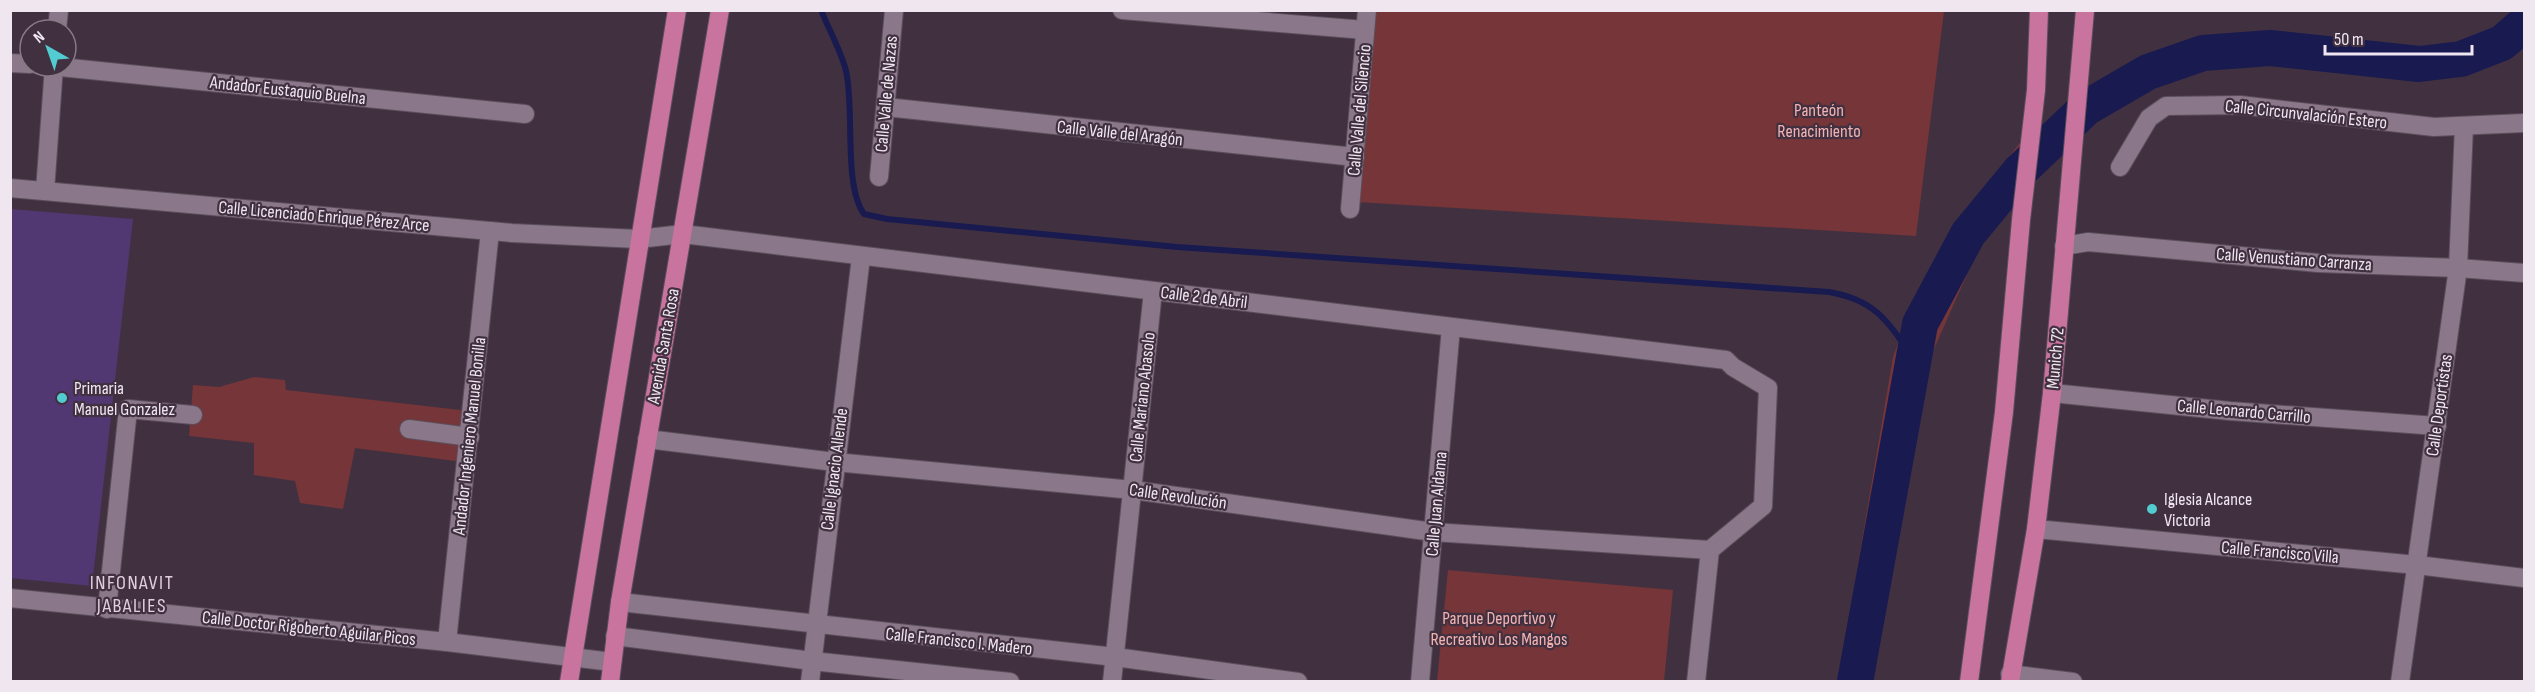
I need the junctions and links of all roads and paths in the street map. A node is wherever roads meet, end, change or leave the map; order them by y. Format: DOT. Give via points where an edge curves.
graph roads {
  1 [pos="677,10"];
  2 [pos="720,10"];
  3 [pos="894,10"];
  4 [pos="1122,10"];
  5 [pos="1367,10"];
  6 [pos="2039,10"];
  7 [pos="2085,10"];
  8 [pos="1365,30"];
  9 [pos="78,69"];
  10 [pos="52,78"];
  11 [pos="886,107"];
  12 [pos="525,114"];
  13 [pos="2524,123"];
  14 [pos="2464,126"];
  15 [pos="1355,157"];
  16 [pos="2120,167"];
  17 [pos="879,177"];
  18 [pos="10,188"];
  19 [pos="45,191"];
  20 [pos="1350,208"];
  21 [pos="490,231"];
  22 [pos="683,234"];
  23 [pos="638,239"];
  24 [pos="2064,246"];
  25 [pos="861,257"];
  26 [pos="2458,268"];
  27 [pos="2524,273"];
  28 [pos="1153,291"];
  29 [pos="1452,327"];
  30 [pos="2052,393"];
  31 [pos="193,415"];
  32 [pos="2437,426"];
  33 [pos="410,429"];
  34 [pos="470,437"];
  35 [pos="647,439"];
  36 [pos="835,462"];
  37 [pos="1132,490"];
  38 [pos="2036,529"];
  39 [pos="1433,531"];
  40 [pos="1710,550"];
  41 [pos="2417,565"];
  42 [pos="2524,578"];
  43 [pos="10,598"];
  44 [pos="620,602"];
  45 [pos="107,609"];
  46 [pos="816,626"];
  47 [pos="615,636"];
  48 [pos="447,642"];
  49 [pos="572,656"];
  50 [pos="1115,657"];
  51 [pos="812,661"];
  52 [pos="612,662"];
  53 [pos="2010,678"];
  54 [pos="569,681"];
  55 [pos="610,681"];
  56 [pos="810,681"];
  57 [pos="1010,681"];
  58 [pos="1112,681"];
  59 [pos="1298,681"];
  60 [pos="1420,681"];
  61 [pos="1696,681"];
  62 [pos="1969,681"];
  63 [pos="2073,681"];
  64 [pos="2400,681"];
  1 -- 23 [label="main road"];
  2 -- 22 [label="main road, Avenida Santa Rosa"];
  3 -- 11 [label="street, Calle Valle de Nazas"];
  4 -- 8 [label="street"];
  5 -- 8 [label="street, Calle Valle del Silencio"];
  6 -- 62 [label="main road" via="2036,90 2004,412"];
  7 -- 24 [label="main road, Munich 72" via="2072,190"];
  8 -- 15 [label="street, Calle Valle del Silencio"];
  9 -- 12 [label="street, Andador Eustaquio Buelna"];
  10 -- 19 [label="street"];
  11 -- 15 [label="street, Calle Valle del Aragón"];
  11 -- 17 [label="street, Calle Valle de Nazas"];
  13 -- 14 [label="street, Calle Circunvalación Estero"];
  14 -- 16 [label="street, Calle Circunvalación Estero" via="2434,127 2240,105 2166,106 2149,118"];
  14 -- 26 [label="street, Calle Deportistas"];
  15 -- 20 [label="street, Calle Valle del Silencio"];
  18 -- 19 [label="street, Calle Licenciado Enrique Pérez Arce"];
  19 -- 21 [label="street, Calle Licenciado Enrique Pérez Arce"];
  21 -- 23 [label="street, Calle Licenciado Enrique Pérez Arce"];
  21 -- 34 [label="street, Andador Ingeniero Manuel Bonilla"];
  22 -- 23 [label="street, Calle Licenciado Enrique Pérez Arce"];
  22 -- 25 [label="street, Calle 2 de Abril"];
  22 -- 35 [label="main road, Avenida Santa Rosa"];
  23 -- 49 [label="main road"];
  24 -- 26 [label="street, Calle Venustiano Carranza" via="2088,242 2318,263"];
  24 -- 30 [label="main road, Munich 72"];
  25 -- 28 [label="street, Calle 2 de Abril"];
  25 -- 36 [label="street, Calle Ignacio Allende"];
  26 -- 27 [label="street, Calle Venustiano Carranza"];
  26 -- 32 [label="street, Calle Deportistas"];
  28 -- 29 [label="street, Calle 2 de Abril"];
  28 -- 37 [label="street, Calle Mariano Abasolo"];
  29 -- 39 [label="street, Calle Juan Aldama"];
  29 -- 40 [label="street, Calle 2 de Abril" via="1726,360 1768,388 1762,506"];
  30 -- 32 [label="street, Calle Leonardo Carrillo"];
  30 -- 38 [label="main road, Munich 72"];
  31 -- 45 [label="street" via="128,409"];
  32 -- 41 [label="street, Calle Deportistas"];
  33 -- 34 [label="street"];
  34 -- 48 [label="street, Andador Ingeniero Manuel Bonilla"];
  35 -- 36 [label="street, Calle Revolución"];
  35 -- 44 [label="main road, Avenida Santa Rosa"];
  36 -- 37 [label="street, Calle Revolución"];
  36 -- 46 [label="street, Calle Ignacio Allende"];
  37 -- 39 [label="street, Calle Revolución"];
  37 -- 50 [label="street, Calle Mariano Abasolo"];
  38 -- 41 [label="street, Calle Francisco Villa"];
  38 -- 53 [label="main road, Munich 72"];
  39 -- 40 [label="street, Calle Revolución"];
  39 -- 60 [label="street, Calle Juan Aldama"];
  40 -- 61 [label="street"];
  41 -- 42 [label="street, Calle Francisco Villa"];
  41 -- 64 [label="street, Calle Deportistas"];
  43 -- 45 [label="street, Calle Doctor Rigoberto Aguilar Picos"];
  44 -- 46 [label="street, Calle Francisco I. Madero"];
  44 -- 47 [label="main road, Avenida Santa Rosa"];
  45 -- 48 [label="street, Calle Doctor Rigoberto Aguilar Picos"];
  46 -- 50 [label="street, Calle Francisco I. Madero"];
  46 -- 51 [label="street, Calle Ignacio Allende"];
  47 -- 51 [label="street, Calle Francisco I. Madero"];
  47 -- 52 [label="main road, Avenida Santa Rosa"];
  48 -- 49 [label="street, Calle Doctor Rigoberto Aguilar Picos"];
  49 -- 52 [label="street, Calle Doctor Rigoberto Aguilar Picos"];
  49 -- 54 [label="main road"];
  50 -- 58 [label="street, Calle Mariano Abasolo"];
  50 -- 59 [label="street, Calle Francisco I. Madero"];
  51 -- 56 [label="street, Calle Ignacio Allende"];
  51 -- 57 [label="street, Calle Francisco I. Madero"];
  52 -- 55 [label="main road, Avenida Santa Rosa"];
  53 -- 63 [label="street"];
}
